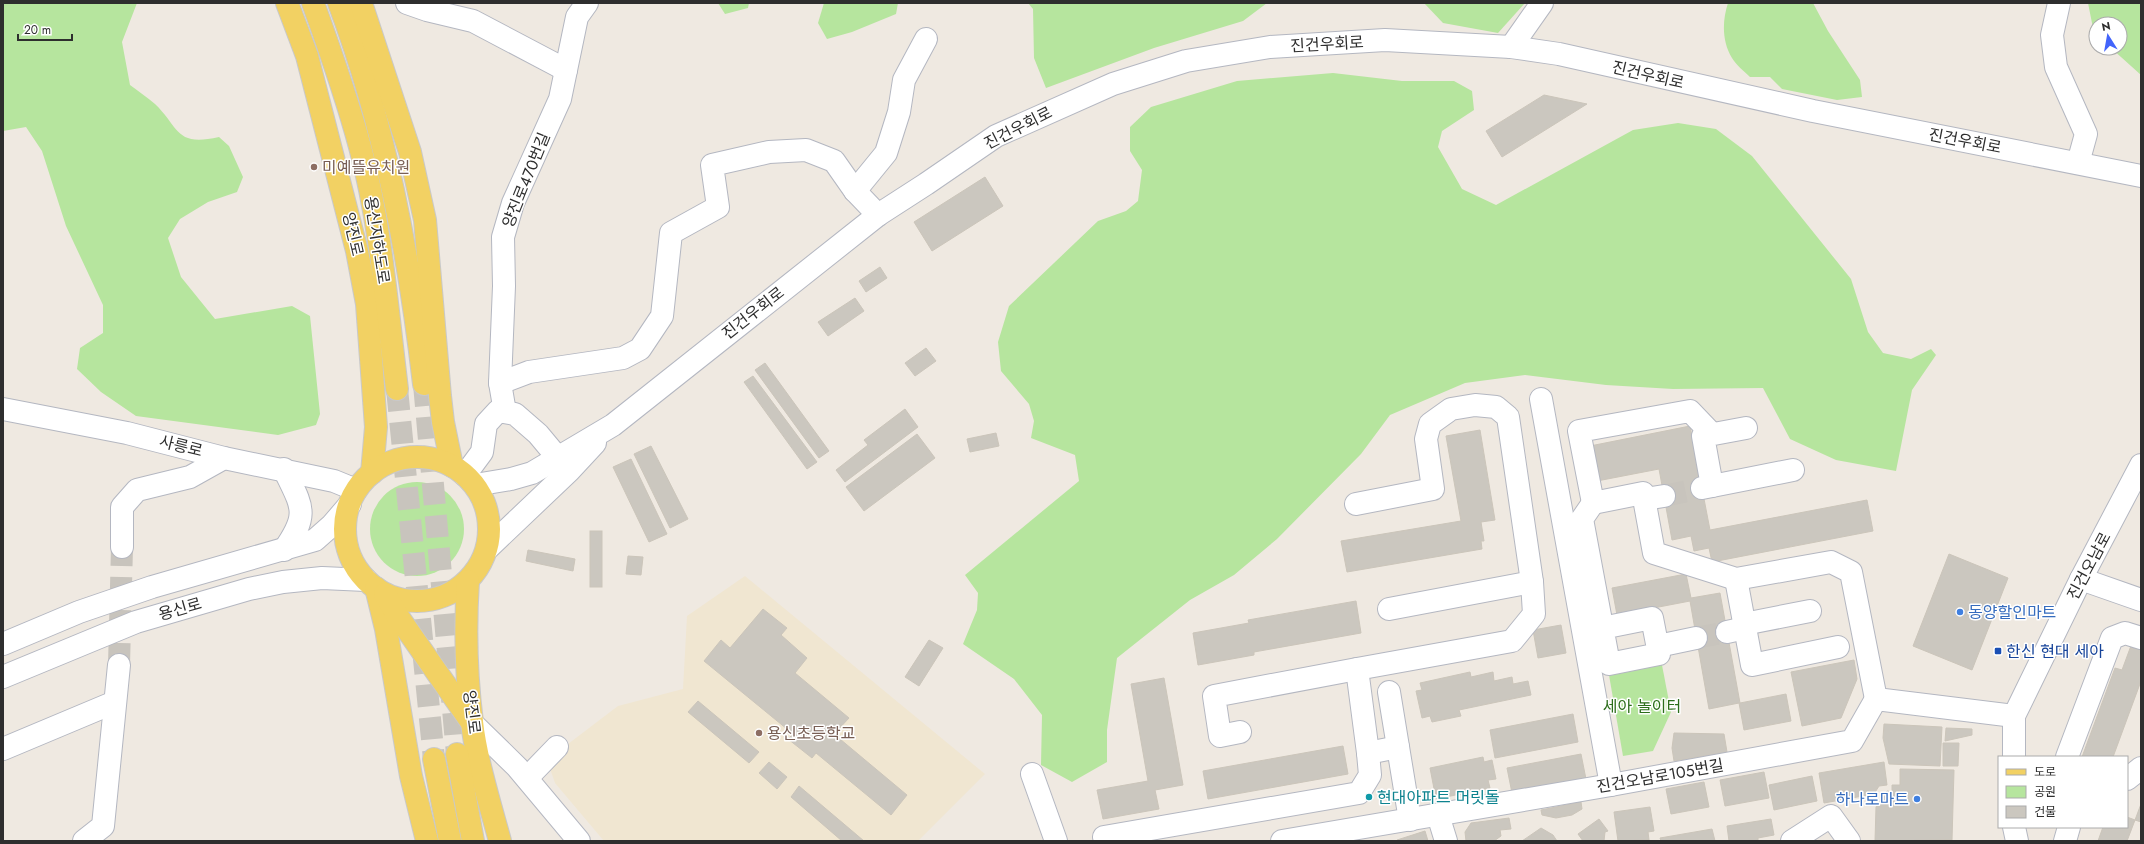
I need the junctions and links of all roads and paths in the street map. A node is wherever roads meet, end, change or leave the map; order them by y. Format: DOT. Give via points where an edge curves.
graph roads {
  1 [pos="288,3"];
  2 [pos="313,3"];
  3 [pos="338,3"];
  4 [pos="361,3"];
  5 [pos="407,3"];
  6 [pos="587,3"];
  7 [pos="1542,3"];
  8 [pos="2059,3"];
  9 [pos="926,38"];
  10 [pos="1511,47"];
  11 [pos="566,70"];
  12 [pos="2078,163"];
  13 [pos="2141,176"];
  14 [pos="855,191"];
  15 [pos="878,215"];
  16 [pos="500,383"];
  17 [pos="424,384"];
  18 [pos="398,389"];
  19 [pos="1541,399"];
  20 [pos="3,409"];
  21 [pos="505,412"];
  22 [pos="613,425"];
  23 [pos="1746,428"];
  24 [pos="1712,434"];
  25 [pos="224,458"];
  26 [pos="558,458"];
  27 [pos="2141,465"];
  28 [pos="284,469"];
  29 [pos="1793,470"];
  30 [pos="372,472"];
  31 [pos="464,476"];
  32 [pos="353,497"];
  33 [pos="1593,503"];
  34 [pos="1356,504"];
  35 [pos="122,547"];
  36 [pos="487,549"];
  37 [pos="284,550"];
  38 [pos="1736,579"];
  39 [pos="2081,579"];
  40 [pos="468,581"];
  41 [pos="1532,582"];
  42 [pos="376,587"];
  43 [pos="2141,600"];
  44 [pos="1389,609"];
  45 [pos="1810,611"];
  46 [pos="1602,628"];
  47 [pos="1739,628"];
  48 [pos="1696,638"];
  49 [pos="2141,638"];
  50 [pos="3,644"];
  51 [pos="1658,646"];
  52 [pos="1838,647"];
  53 [pos="119,665"];
  54 [pos="1357,669"];
  55 [pos="3,677"];
  56 [pos="1389,692"];
  57 [pos="1876,699"];
  58 [pos="115,702"];
  59 [pos="2014,716"];
  60 [pos="472,723"];
  61 [pos="1240,732"];
  62 [pos="557,747"];
  63 [pos="1398,748"];
  64 [pos="3,749"];
  65 [pos="1368,753"];
  66 [pos="457,754"];
  67 [pos="2014,756"];
  68 [pos="2067,756"];
  69 [pos="434,759"];
  70 [pos="1032,774"];
  71 [pos="527,778"];
  72 [pos="1610,785"];
  73 [pos="1438,815"];
  74 [pos="1410,820"];
  75 [pos="2069,828"];
  76 [pos="1104,837"];
  77 [pos="84,841"];
  78 [pos="427,841"];
  79 [pos="450,841"];
  80 [pos="473,841"];
  81 [pos="500,841"];
  82 [pos="579,841"];
  83 [pos="1056,841"];
  84 [pos="1282,841"];
  85 [pos="1446,841"];
  86 [pos="1792,841"];
  87 [pos="1848,841"];
  88 [pos="2064,841"];
  1 -- 30 [label="main road, 양진로" via="308,56 367,304 376,427"];
  2 -- 18 [label="main road, 용신지하도로" via="334,60 360,148 378,233"];
  3 -- 17 [label="main road, 용신지하도로" via="367,87 384,148 415,305"];
  4 -- 31 [label="main road" via="410,152 425,220 441,403"];
  5 -- 11 [label="street" via="473,21"];
  6 -- 11 [label="street, 양진로470번길" via="577,17"];
  7 -- 10 [label="street"];
  8 -- 12 [label="street" via="2052,35 2056,67 2086,134"];
  9 -- 14 [label="street" via="904,80 899,112 886,153"];
  10 -- 12 [label="street, 진건우회로" via="1560,54 1813,111"];
  10 -- 15 [label="street, 진건우회로" via="1385,40 1270,47 1186,61 1113,84 996,136"];
  11 -- 16 [label="street, 양진로470번길" via="560,99 514,203 502,237 504,286"];
  12 -- 13 [label="street, 진건우회로"];
  14 -- 15 [label="street"];
  14 -- 16 [label="street" via="834,161 806,150 769,152 712,165 718,207 672,233 662,316 640,349 623,358 529,372"];
  15 -- 22 [label="street, 진건우회로"];
  16 -- 21 [label="street, 양진로470번길"];
  19 -- 72 [label="street"];
  20 -- 25 [label="street, 사릉로" via="127,433"];
  21 -- 26 [label="street" via="515,414 538,434"];
  21 -- 31 [label="street" via="498,411 486,424 482,452"];
  22 -- 26 [label="street, 진건우회로"];
  22 -- 36 [label="street, 진건우회로"];
  23 -- 24 [label="street"];
  24 -- 29 [label="street" via="1703,436 1707,487"];
  24 -- 33 [label="street" via="1690,411 1580,432"];
  25 -- 28 [label="street, 사릉로"];
  25 -- 35 [label="street" via="190,477 137,490 122,507"];
  26 -- 31 [label="street, 진건우회로" via="532,473 511,479"];
  27 -- 39 [label="street, 진건오남로"];
  28 -- 32 [label="street, 사릉로" via="334,481"];
  28 -- 37 [label="street" via="301,504 301,516 293,538"];
  30 -- 31 [label="main road" via="391,462 412,457 433,459"];
  30 -- 32 [label="main road"];
  31 -- 36 [label="main road" via="483,500 488,516"];
  32 -- 37 [label="street" via="332,525 315,540"];
  32 -- 42 [label="main road" via="345,523 346,542 353,563"];
  33 -- 38 [label="street" via="1643,493 1654,497 1654,553"];
  33 -- 46 [label="street" via="1582,519"];
  34 -- 41 [label="street" via="1433,489 1426,439 1430,424 1451,409 1474,405 1496,407 1508,417"];
  36 -- 40 [label="main road"];
  37 -- 50 [label="street" via="152,587 79,612"];
  38 -- 47 [label="street"];
  38 -- 57 [label="street" via="1831,562 1851,572"];
  39 -- 43 [label="street"];
  39 -- 59 [label="street, 진건오남로"];
  40 -- 42 [label="main road" via="450,593 429,600 406,600"];
  40 -- 60 [label="main road, 양진로" via="467,667"];
  41 -- 44 [label="street"];
  41 -- 54 [label="street" via="1534,614 1512,641"];
  42 -- 55 [label="street, 용신로" via="322,578 249,589 136,622"];
  42 -- 60 [label="main road"];
  42 -- 78 [label="main road" via="386,629 411,776"];
  45 -- 47 [label="street"];
  46 -- 51 [label="street" via="1652,618"];
  46 -- 51 [label="street" via="1609,664 1659,654"];
  47 -- 52 [label="street" via="1752,665"];
  48 -- 51 [label="street"];
  49 -- 68 [label="street" via="2125,633 2112,638"];
  53 -- 58 [label="street"];
  54 -- 61 [label="street" via="1214,696 1220,736"];
  54 -- 65 [label="street"];
  56 -- 63 [label="street"];
  57 -- 59 [label="street"];
  57 -- 72 [label="street, 진건오남로105번길" via="1852,741"];
  58 -- 64 [label="street"];
  58 -- 77 [label="street" via="103,826"];
  59 -- 67 [label="street, 진건오남로"];
  60 -- 71 [label="street"];
  60 -- 81 [label="main road, 양진로"];
  62 -- 71 [label="street"];
  63 -- 65 [label="street"];
  63 -- 74 [label="street"];
  65 -- 76 [label="street" via="1370,775 1359,793"];
  66 -- 80 [label="main road"];
  69 -- 79 [label="main road"];
  70 -- 83 [label="street"];
  71 -- 82 [label="street"];
  72 -- 73 [label="street, 진건오남로105번길"];
  73 -- 74 [label="street, 진건오남로105번길"];
  73 -- 85 [label="street"];
  74 -- 84 [label="street, 진건오남로105번길"];
  75 -- 88 [label="street"];
  86 -- 87 [label="street" via="1831,816"];
}
